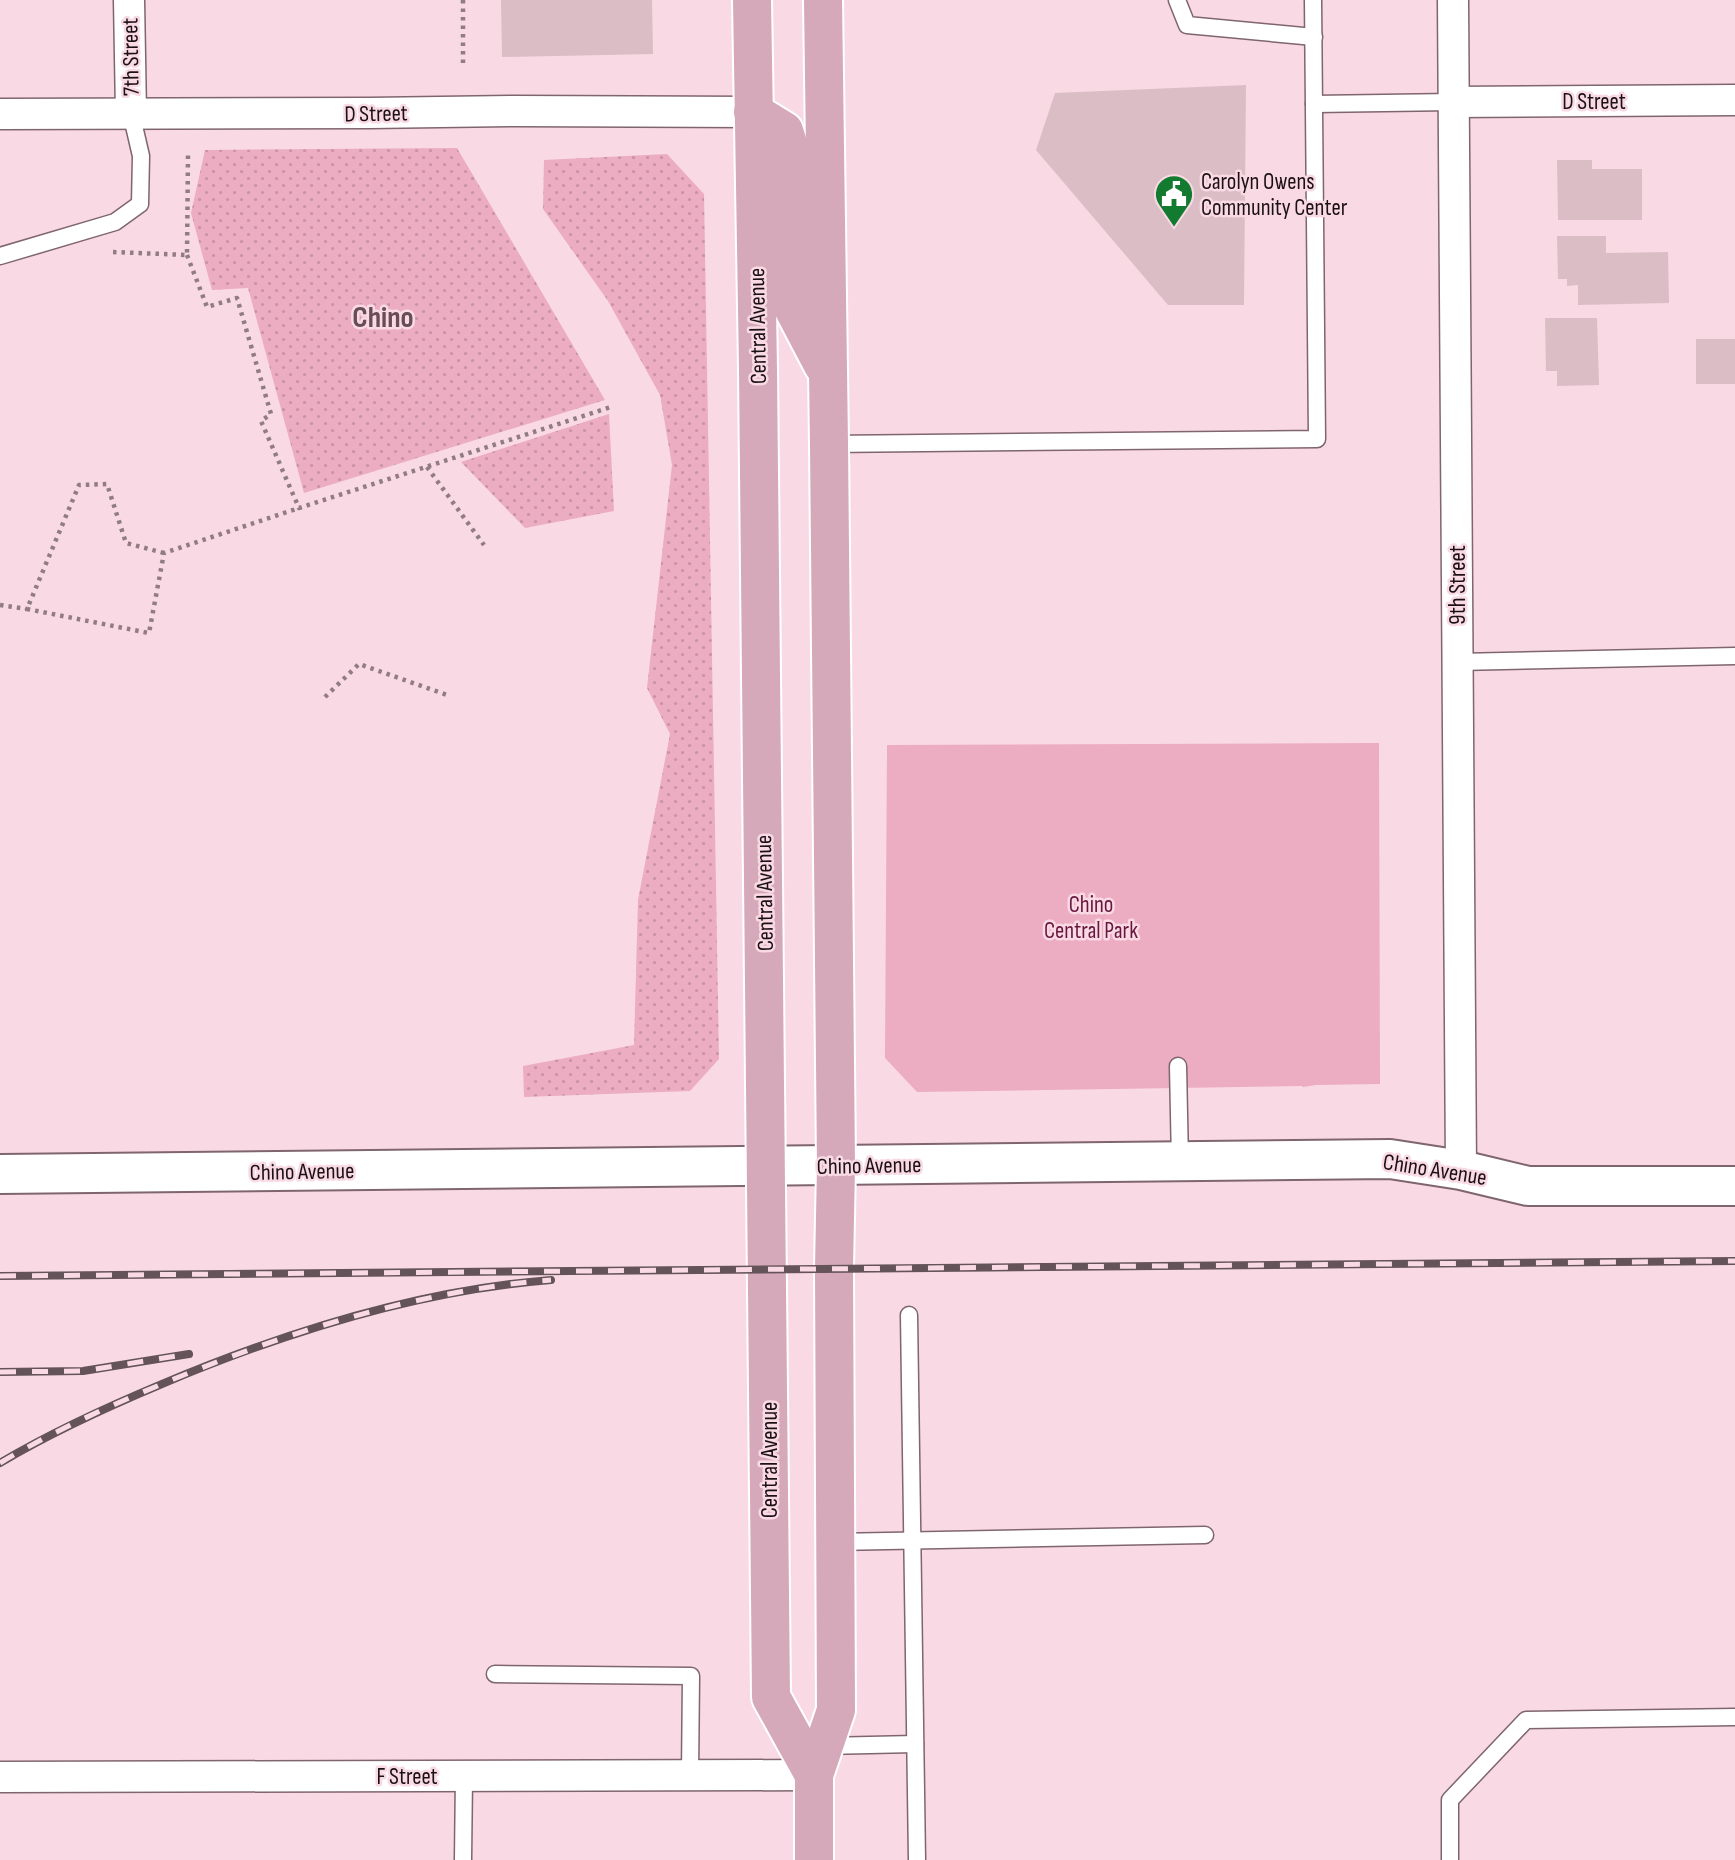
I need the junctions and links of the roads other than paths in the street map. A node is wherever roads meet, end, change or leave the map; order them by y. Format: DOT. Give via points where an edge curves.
graph roads {
  1 [pos="129,0"];
  2 [pos="752,0"];
  3 [pos="823,0"];
  4 [pos="1177,0"];
  5 [pos="1313,0"];
  6 [pos="1453,0"];
  7 [pos="1314,37"];
  8 [pos="1735,100"];
  9 [pos="1454,102"];
  10 [pos="1314,104"];
  11 [pos="753,112"];
  12 [pos="131,113"];
  13 [pos="0,114"];
  14 [pos="0,256"];
  15 [pos="827,373"];
  16 [pos="829,444"];
  17 [pos="1735,656"];
  18 [pos="1458,662"];
  19 [pos="1178,1066"];
  20 [pos="1180,1161"];
  21 [pos="766,1166"];
  22 [pos="836,1166"];
  23 [pos="1461,1170"];
  24 [pos="0,1174"];
  25 [pos="1735,1186"];
  26 [pos="909,1315"];
  27 [pos="1205,1535"];
  28 [pos="913,1541"];
  29 [pos="835,1542"];
  30 [pos="495,1674"];
  31 [pos="1735,1717"];
  32 [pos="915,1744"];
  33 [pos="819,1760"];
  34 [pos="690,1775"];
  35 [pos="464,1776"];
  36 [pos="0,1777"];
  37 [pos="463,1860"];
  38 [pos="814,1860"];
  39 [pos="917,1860"];
  40 [pos="1450,1860"];
  1 -- 12 [label="street, 7th Street"];
  2 -- 11 [label="main road, Central Avenue"];
  3 -- 15 [label="main road, Central Avenue"];
  4 -- 7 [label="lane" via="1187,25"];
  5 -- 7 [label="lane"];
  6 -- 9 [label="street, 9th Street"];
  7 -- 10 [label="lane"];
  8 -- 9 [label="street, D Street"];
  9 -- 10 [label="lane"];
  9 -- 18 [label="street, 9th Street"];
  10 -- 16 [label="lane" via="1317,439"];
  11 -- 12 [label="street, D Street"];
  11 -- 15 [label="main road" via="784,131 789,147 792,306"];
  11 -- 21 [label="main road, Central Avenue"];
  12 -- 13 [label="street, D Street"];
  12 -- 14 [label="lane" via="141,156 140,204 115,222"];
  15 -- 16 [label="main road, Central Avenue"];
  16 -- 22 [label="main road, Central Avenue"];
  17 -- 18 [label="lane"];
  18 -- 23 [label="street, 9th Street"];
  19 -- 20 [label="lane"];
  20 -- 22 [label="main road, Chino Avenue"];
  20 -- 23 [label="main road, Chino Avenue" via="1390,1159"];
  21 -- 22 [label="main road, Chino Avenue"];
  21 -- 24 [label="main road, Chino Avenue"];
  21 -- 33 [label="main road, Central Avenue" via="771,1697"];
  22 -- 29 [label="main road, Central Avenue"];
  23 -- 25 [label="main road, Chino Avenue" via="1528,1186"];
  26 -- 28 [label="lane"];
  27 -- 28 [label="lane"];
  28 -- 29 [label="lane"];
  28 -- 32 [label="lane"];
  29 -- 33 [label="main road, Central Avenue" via="836,1710"];
  30 -- 34 [label="lane" via="691,1676"];
  31 -- 40 [label="lane" via="1526,1720 1450,1800"];
  32 -- 33 [label="lane"];
  32 -- 39 [label="lane"];
  33 -- 34 [label="street, F Street"];
  33 -- 38 [label="main road, Central Avenue"];
  34 -- 35 [label="street, F Street"];
  35 -- 36 [label="street, F Street"];
  35 -- 37 [label="lane"];
}
